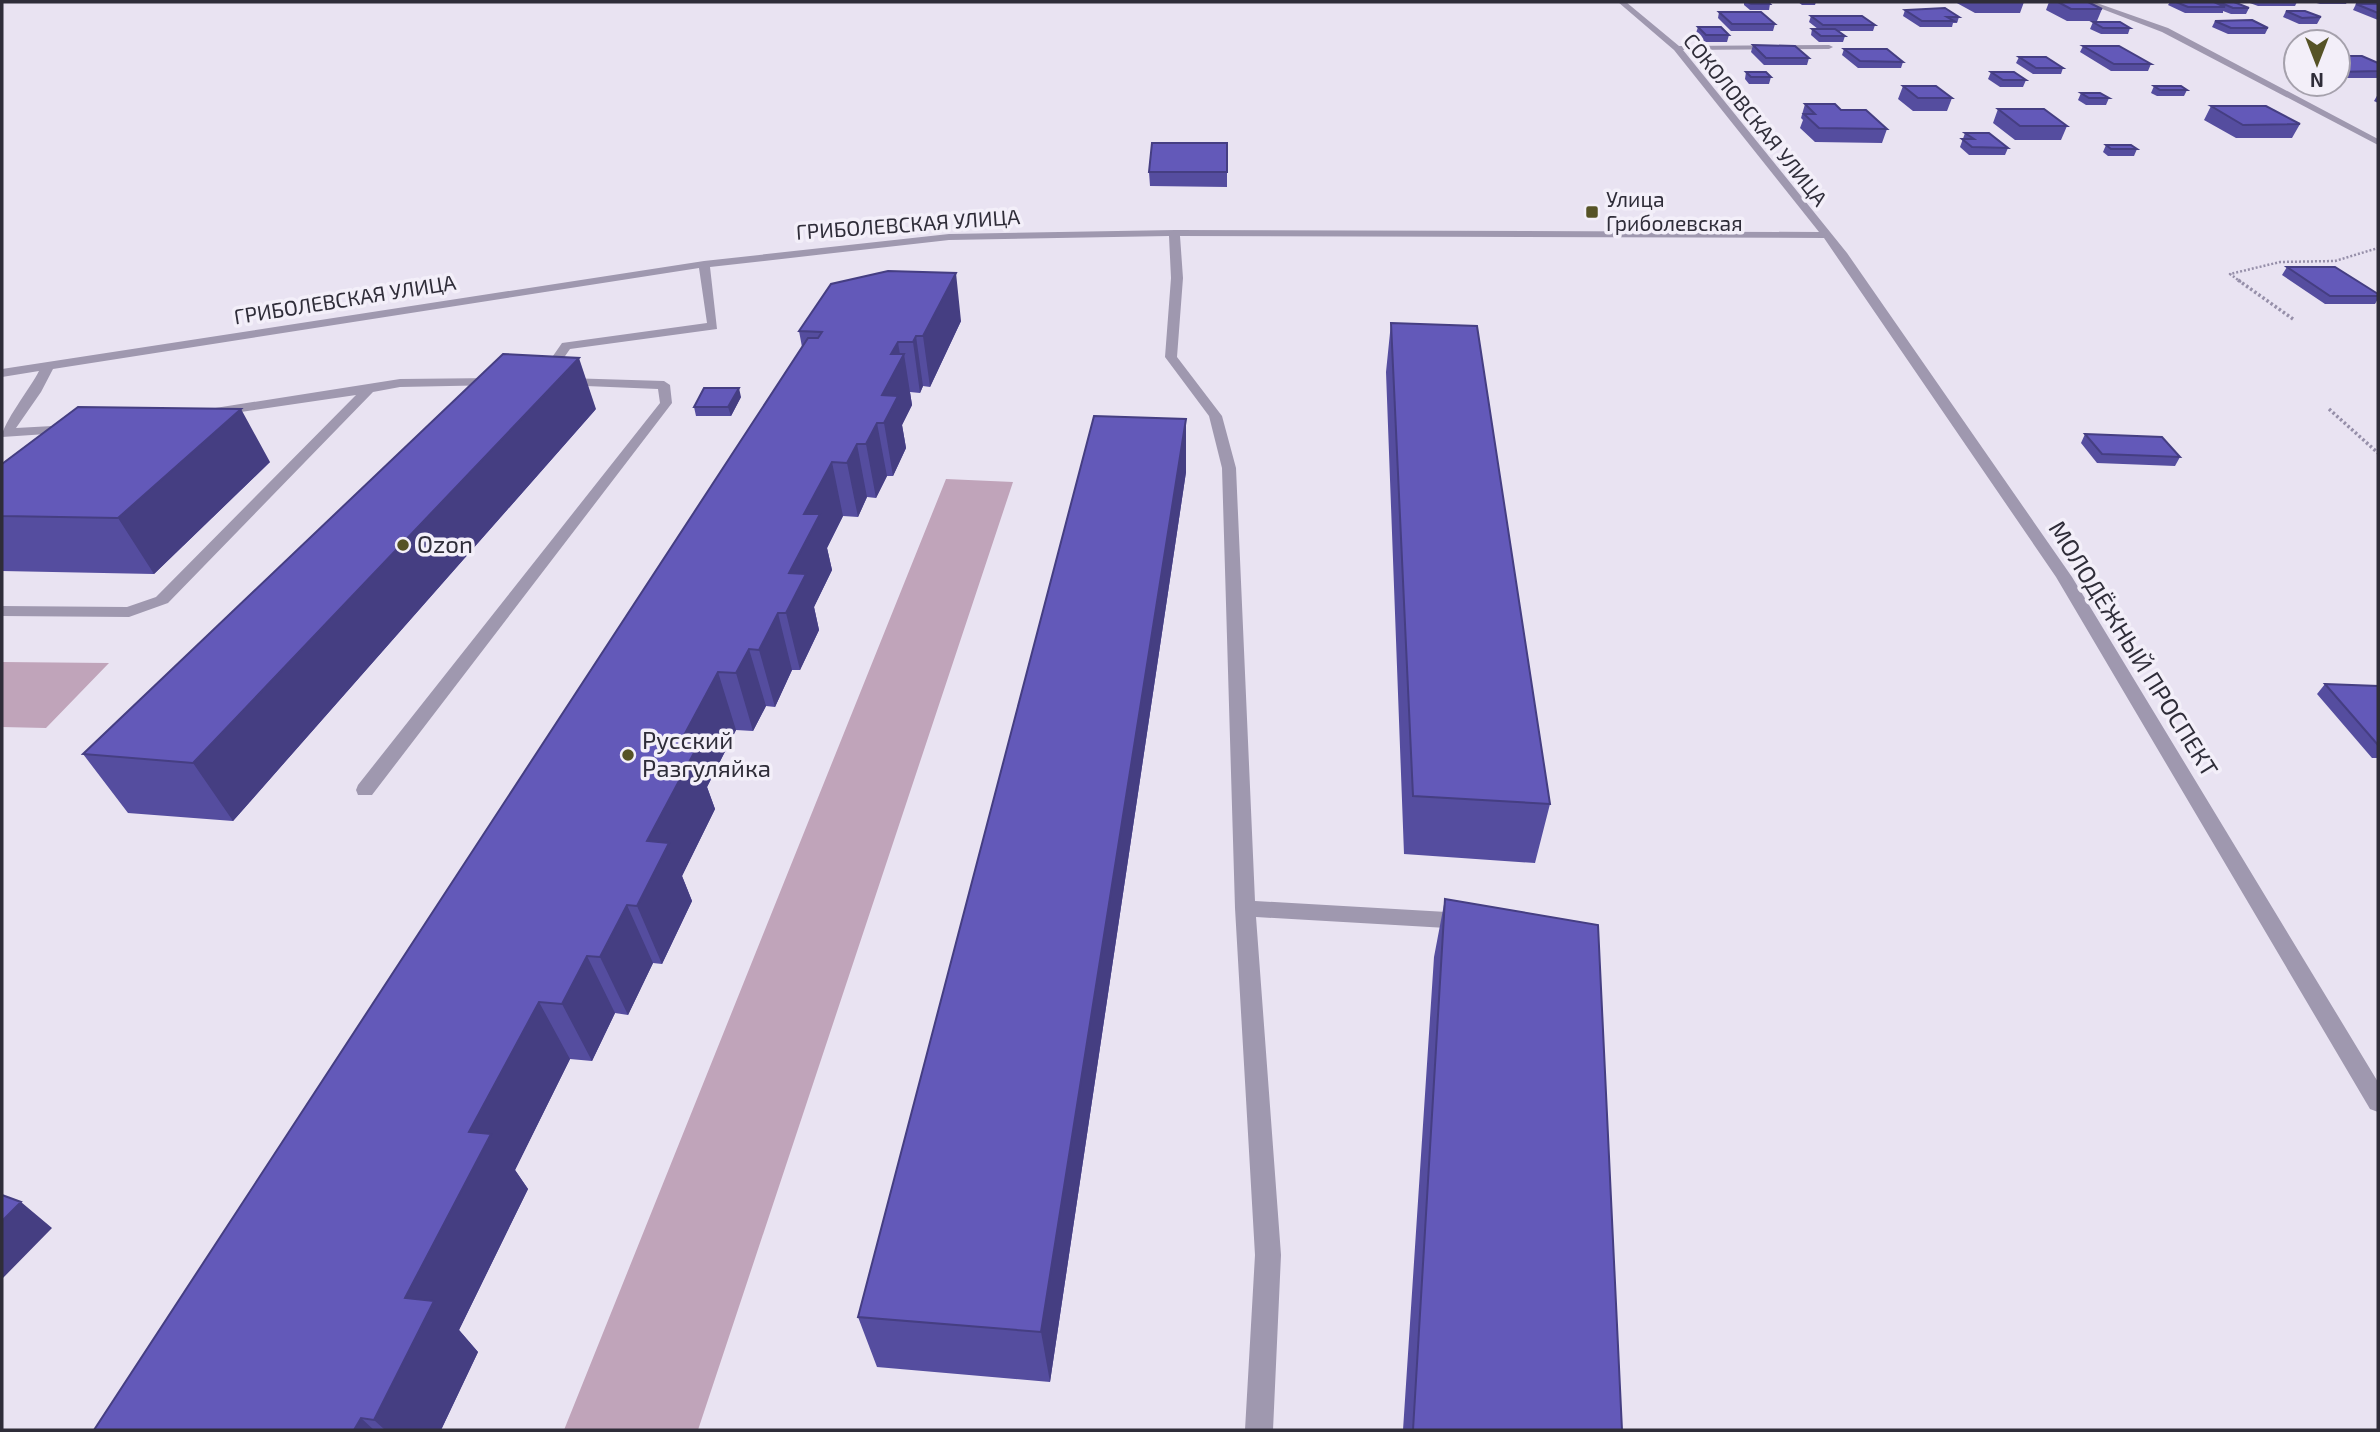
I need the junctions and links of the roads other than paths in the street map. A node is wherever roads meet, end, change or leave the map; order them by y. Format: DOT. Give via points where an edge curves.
graph roads {
  1 [pos="1622,2"];
  2 [pos="2088,2"];
  3 [pos="1829,47"];
  4 [pos="1677,48"];
  5 [pos="2378,142"];
  6 [pos="1175,233"];
  7 [pos="1826,235"];
  8 [pos="704,264"];
  9 [pos="48,366"];
  10 [pos="2,373"];
  11 [pos="528,382"];
  12 [pos="369,389"];
  13 [pos="197,415"];
  14 [pos="90,429"];
  15 [pos="4,432"];
  16 [pos="2,611"];
  17 [pos="365,790"];
  18 [pos="1245,908"];
  19 [pos="1488,923"];
  20 [pos="2378,1102"];
  21 [pos="1259,1430"];
  1 -- 4 [label="street, СОКОЛОВСКАЯ УЛИЦА"];
  2 -- 5 [label="street" via="2165,30"];
  3 -- 4 [label="street"];
  4 -- 7 [label="street, СОКОЛОВСКАЯ УЛИЦА"];
  6 -- 7 [label="street, ГРИБОЛЕВСКАЯ УЛИЦА"];
  6 -- 8 [label="street, ГРИБОЛЕВСКАЯ УЛИЦА" via="949,237"];
  6 -- 18 [label="street" via="1171,357 1215,416 1229,468"];
  7 -- 20 [label="street, МОЛОДЁЖНЫЙ ПРОСПЕКТ" via="2064,577"];
  8 -- 9 [label="street, ГРИБОЛЕВСКАЯ УЛИЦА"];
  8 -- 11 [label="street" via="713,326 566,346"];
  9 -- 10 [label="street, ГРИБОЛЕВСКАЯ УЛИЦА"];
  9 -- 15 [label="street" via="35,392"];
  11 -- 12 [label="street" via="400,383"];
  11 -- 17 [label="street" via="664,385 667,402"];
  12 -- 13 [label="street"];
  12 -- 16 [label="street" via="162,600 129,612"];
  14 -- 15 [label="street"];
  18 -- 19 [label="street"];
  18 -- 21 [label="street" via="1268,1255"];
}
